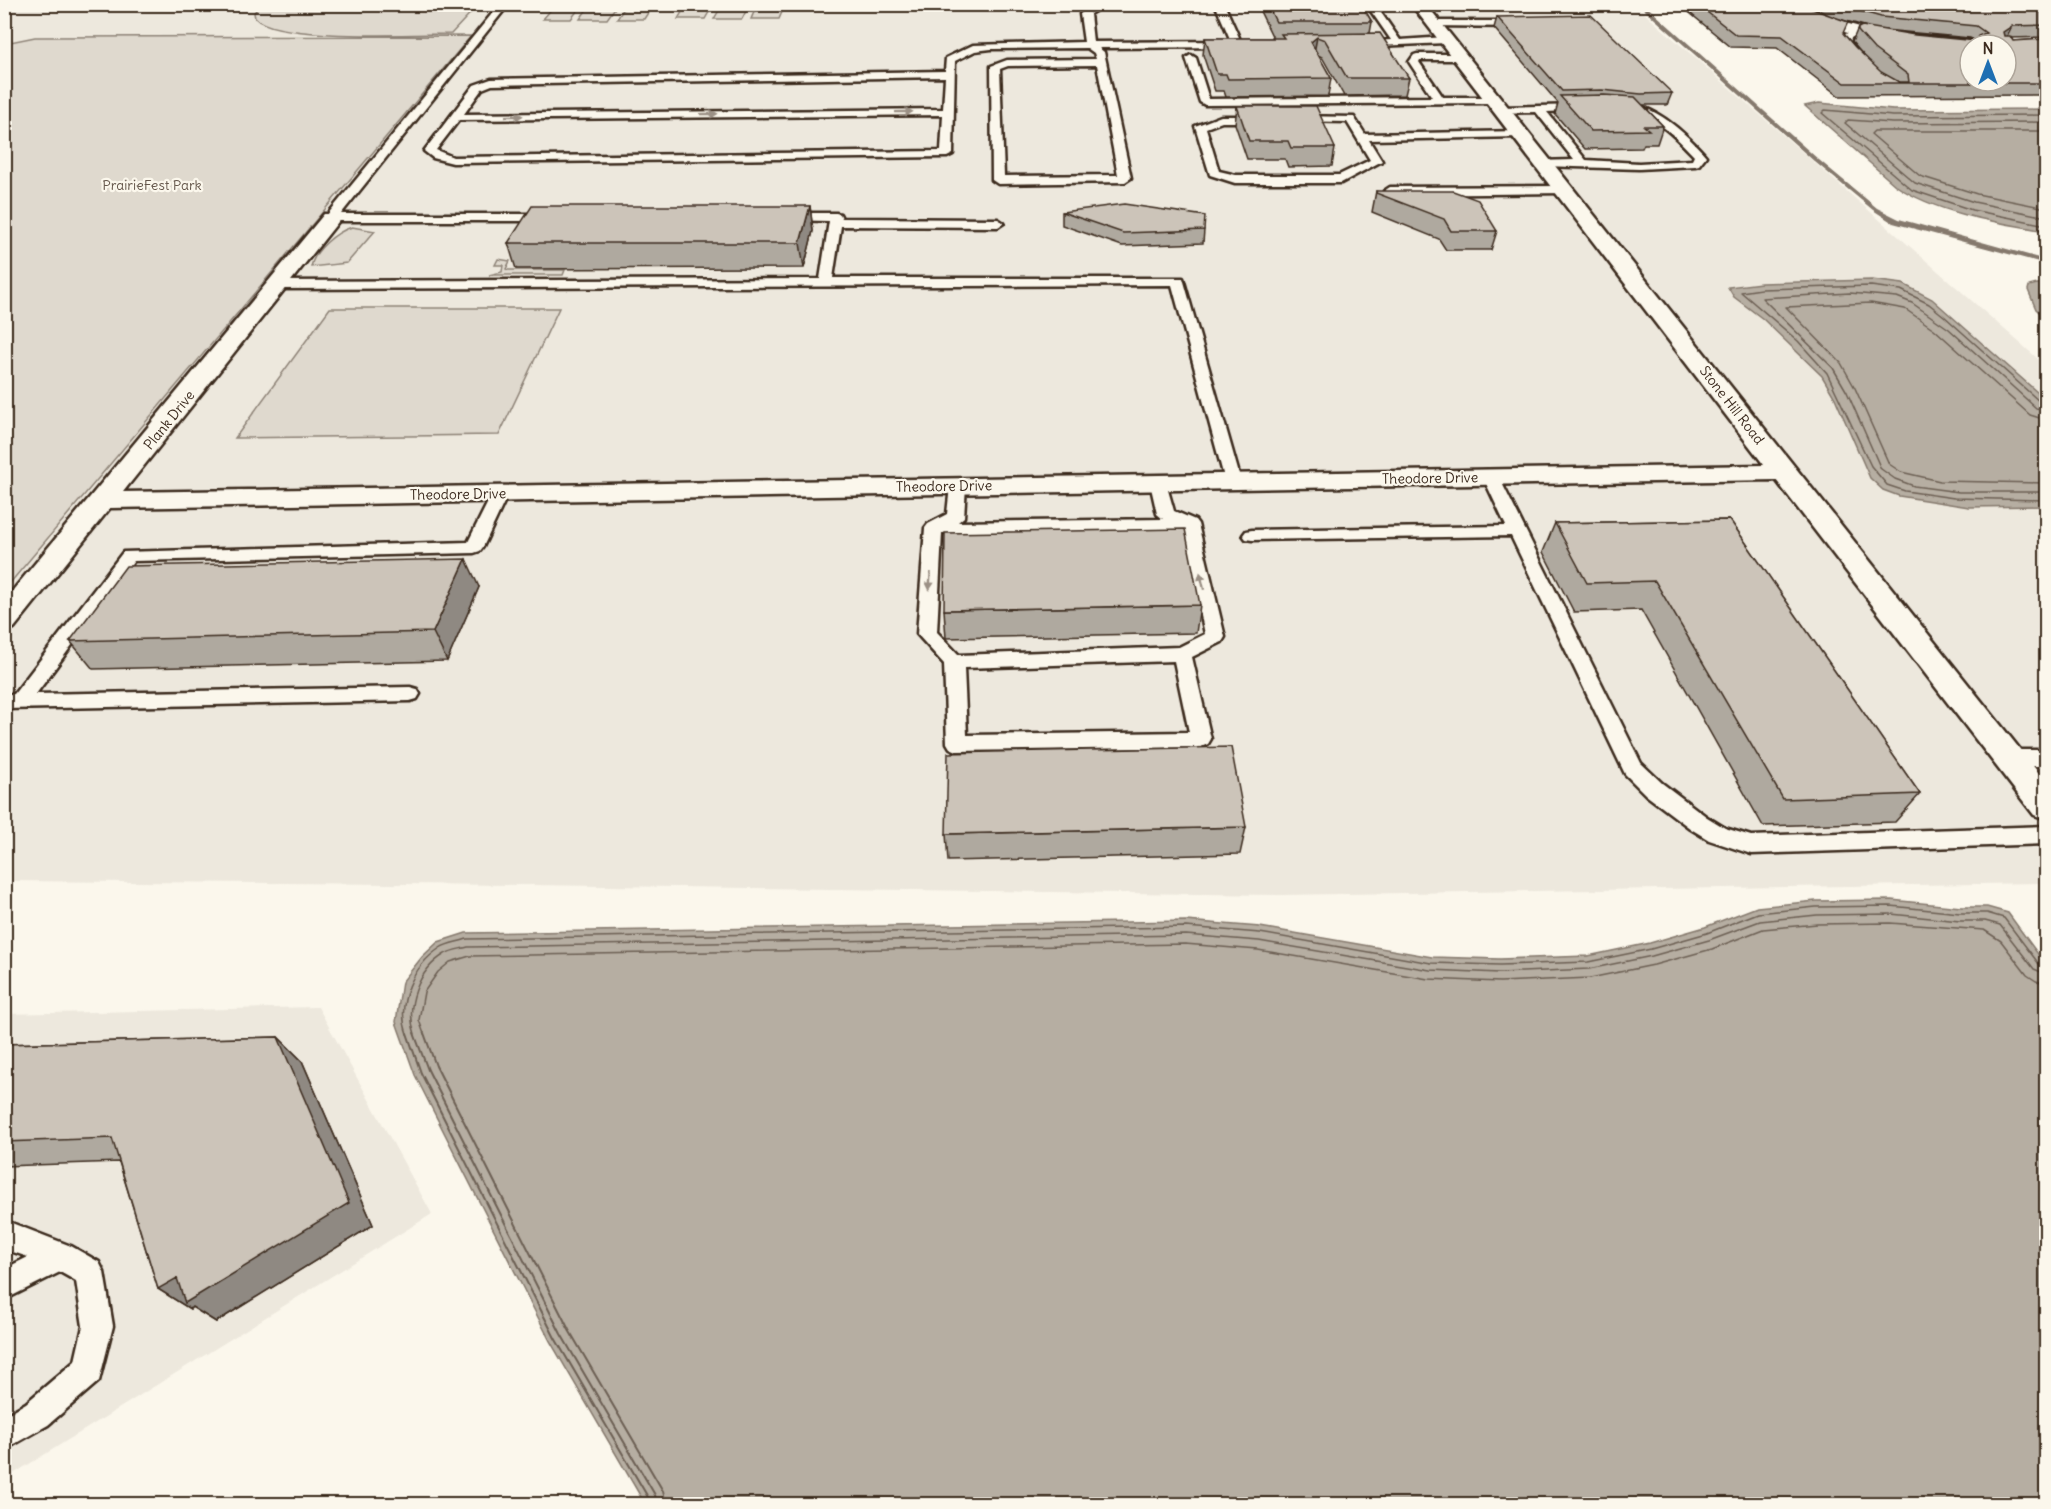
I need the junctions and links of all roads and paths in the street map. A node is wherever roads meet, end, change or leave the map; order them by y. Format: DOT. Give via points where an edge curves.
graph roads {
  1 [pos="9,4"];
  2 [pos="505,4"];
  3 [pos="1116,4"];
  4 [pos="1219,4"];
  5 [pos="1370,4"];
  6 [pos="1418,4"];
  7 [pos="1785,4"];
  8 [pos="4,5"];
  9 [pos="1528,24"];
  10 [pos="1857,31"];
  11 [pos="1446,40"];
  12 [pos="1398,43"];
  13 [pos="1958,44"];
  14 [pos="1089,45"];
  15 [pos="1344,45"];
  16 [pos="1191,58"];
  17 [pos="1101,62"];
  18 [pos="1867,68"];
  19 [pos="950,74"];
  20 [pos="1440,101"];
  21 [pos="1497,105"];
  22 [pos="1539,109"];
  23 [pos="949,112"];
  24 [pos="455,117"];
  25 [pos="1521,134"];
  26 [pos="1362,137"];
  27 [pos="1583,162"];
  28 [pos="1542,163"];
  29 [pos="1563,190"];
  30 [pos="1390,191"];
  31 [pos="778,217"];
  32 [pos="331,218"];
  33 [pos="566,218"];
  34 [pos="836,222"];
  35 [pos="998,223"];
  36 [pos="825,283"];
  37 [pos="278,285"];
  38 [pos="1784,472"];
  39 [pos="1491,477"];
  40 [pos="1233,481"];
  41 [pos="1158,483"];
  42 [pos="958,486"];
  43 [pos="500,494"];
  44 [pos="104,500"];
  45 [pos="1189,524"];
  46 [pos="934,528"];
  47 [pos="1515,531"];
  48 [pos="1252,535"];
  49 [pos="4,621"];
  50 [pos="1182,654"];
  51 [pos="954,662"];
  52 [pos="410,694"];
  53 [pos="12,702"];
  54 [pos="2009,758"];
  55 [pos="2046,758"];
  56 [pos="2046,806"];
  57 [pos="2046,835"];
  58 [pos="4,1234"];
  59 [pos="61,1256"];
  60 [pos="4,1285"];
  61 [pos="4,1434"];
  1 -- 8 [label="lane"];
  2 -- 32 [label="lane"];
  3 -- 14 [label="lane" via="1096,7 1085,14"];
  4 -- 14 [label="lane" via="1242,45"];
  5 -- 12 [label="lane"];
  6 -- 11 [label="street, Stone Hill Road"];
  7 -- 10 [label="street"];
  9 -- 11 [label="lane"];
  10 -- 13 [label="street"];
  10 -- 18 [label="lane" via="1845,43"];
  11 -- 12 [label="lane"];
  11 -- 20 [label="lane" via="1414,62"];
  11 -- 21 [label="street, Stone Hill Road"];
  12 -- 15 [label="lane"];
  14 -- 17 [label="lane" via="1099,52"];
  14 -- 19 [label="lane" via="973,48 950,60"];
  16 -- 20 [label="lane" via="1205,102 1336,97"];
  17 -- 17 [label="lane" via="1125,178 998,180 995,68 1007,63"];
  19 -- 23 [label="lane"];
  19 -- 24 [label="lane" via="508,80 478,87"];
  20 -- 21 [label="lane"];
  21 -- 22 [label="lane"];
  21 -- 25 [label="street, Stone Hill Road"];
  22 -- 27 [label="lane"];
  22 -- 27 [label="lane" via="1632,109 1655,115 1700,156 1695,163 1639,166"];
  24 -- 23 [label="lane, one-way"];
  23 -- 24 [label="lane" via="947,154 453,160 430,151"];
  25 -- 26 [label="lane"];
  25 -- 28 [label="street, Stone Hill Road"];
  26 -- 26 [label="lane" via="1350,119 1221,119 1200,126 1214,173 1235,179 1341,179 1376,161"];
  27 -- 28 [label="lane"];
  28 -- 29 [label="street, Stone Hill Road"];
  29 -- 30 [label="lane"];
  29 -- 38 [label="street, Stone Hill Road"];
  31 -- 34 [label="lane" via="836,217"];
  32 -- 33 [label="lane"];
  32 -- 37 [label="street, Plank Drive"];
  34 -- 35 [label="lane"];
  34 -- 36 [label="lane"];
  36 -- 37 [label="lane"];
  36 -- 40 [label="lane" via="1178,281"];
  37 -- 44 [label="street, Plank Drive"];
  38 -- 39 [label="street, Theodore Drive"];
  38 -- 54 [label="street, Stone Hill Road"];
  39 -- 40 [label="street, Theodore Drive"];
  39 -- 47 [label="lane"];
  40 -- 41 [label="street, Theodore Drive"];
  41 -- 42 [label="street, Theodore Drive"];
  41 -- 45 [label="lane" via="1166,514"];
  42 -- 43 [label="street, Theodore Drive"];
  42 -- 46 [label="lane" via="955,517"];
  43 -- 44 [label="street, Theodore Drive"];
  43 -- 53 [label="lane" via="474,547 129,556"];
  44 -- 49 [label="street, Plank Drive"];
  45 -- 46 [label="lane"];
  50 -- 45 [label="lane, one-way" via="1215,637"];
  46 -- 51 [label="lane, one-way" via="927,634"];
  47 -- 48 [label="lane"];
  47 -- 57 [label="lane" via="1633,768 1654,789 1717,834 1751,845"];
  50 -- 51 [label="lane"];
  50 -- 51 [label="lane" via="1201,739 957,743"];
  52 -- 53 [label="lane"];
  54 -- 55 [label="lane"];
  54 -- 56 [label="street, Stone Hill Road"];
  58 -- 59 [label="lane"];
  59 -- 60 [label="lane"];
  59 -- 61 [label="lane" via="89,1272 98,1326 88,1370 37,1414"];
}
